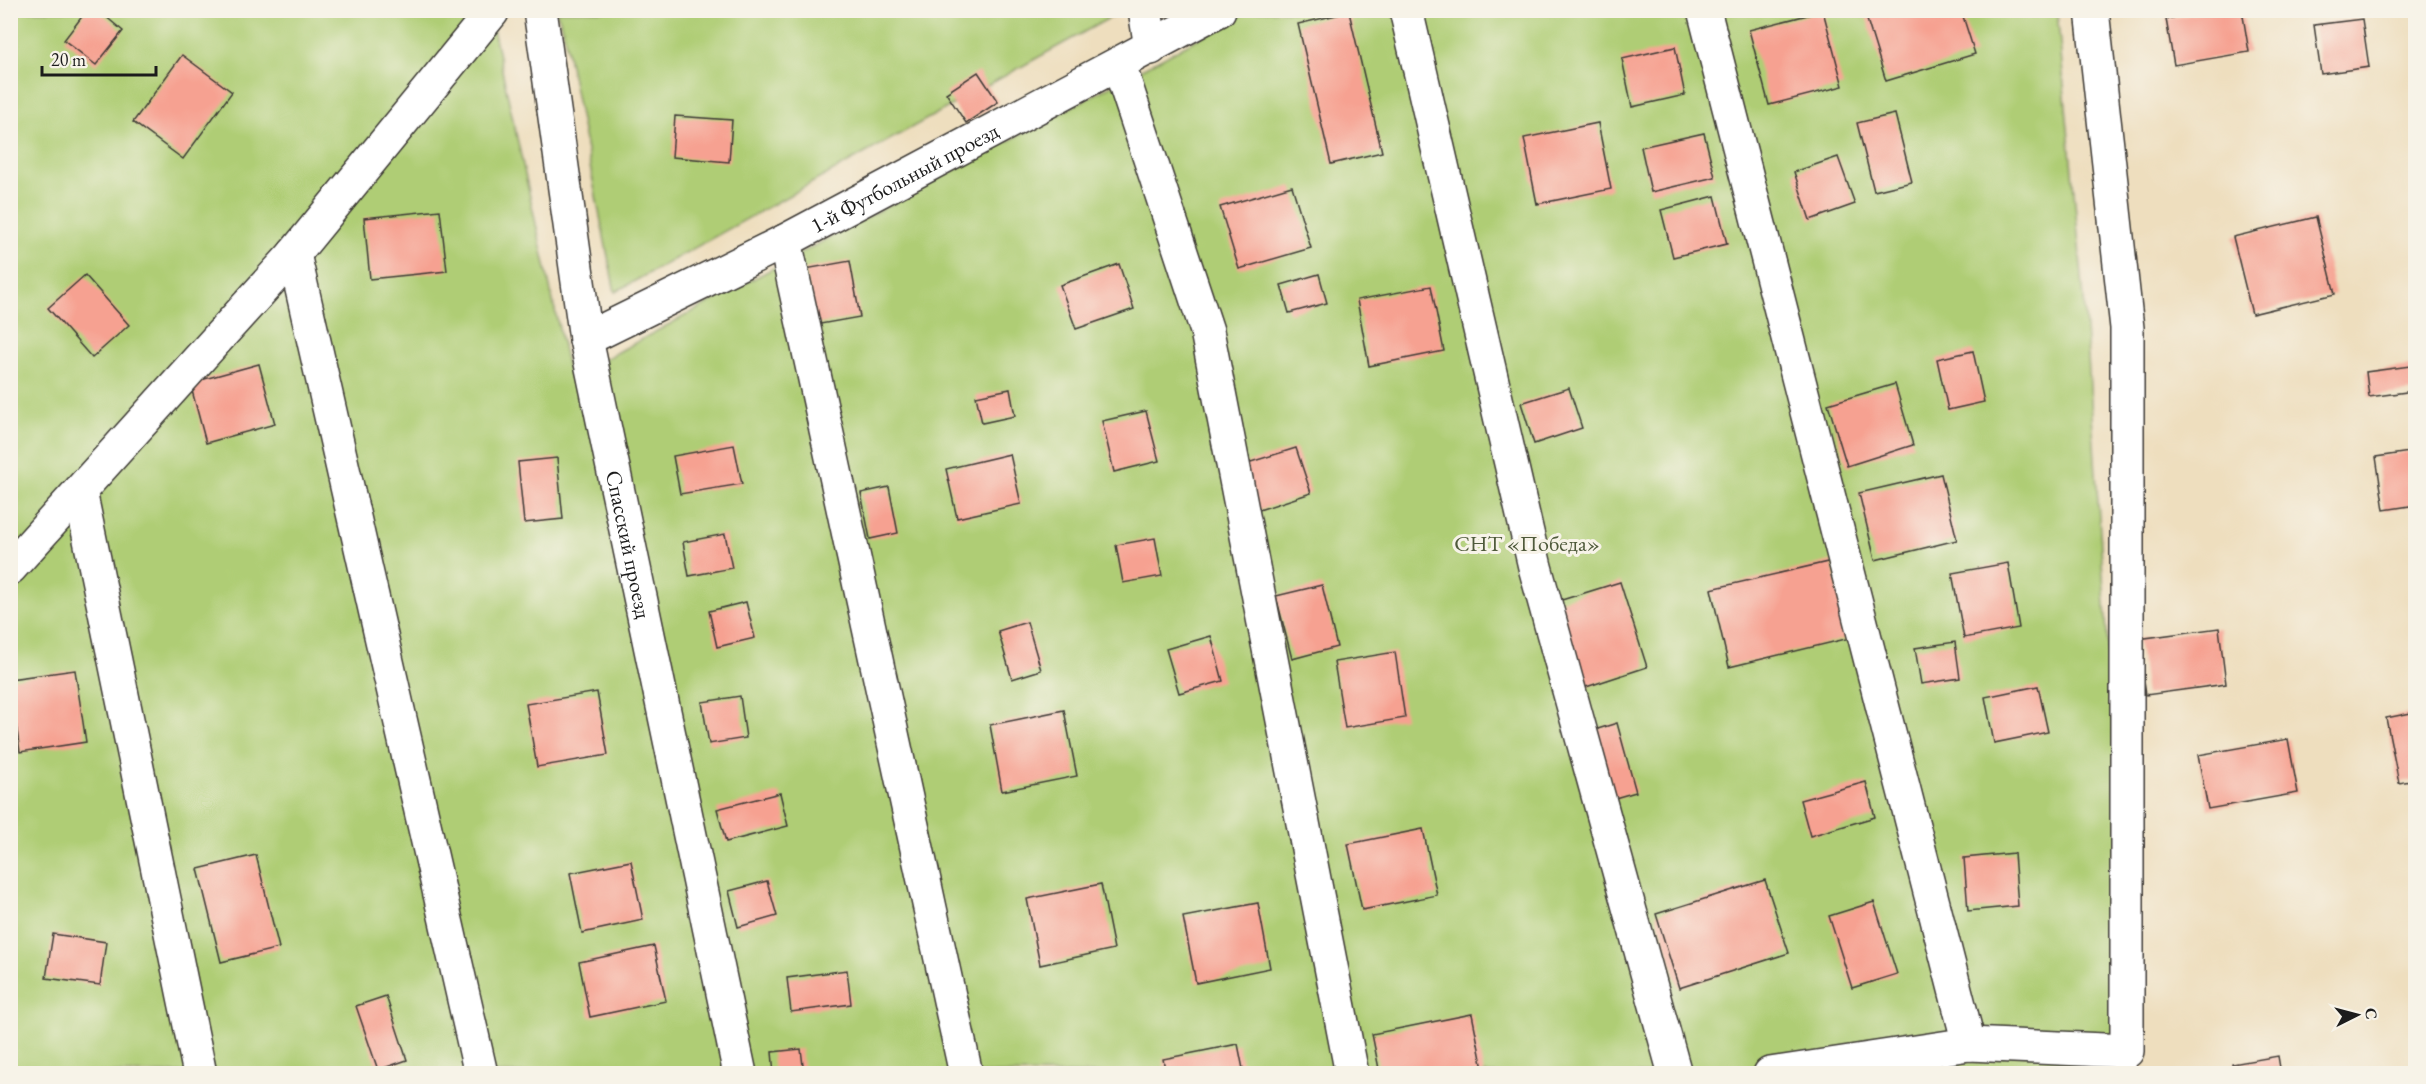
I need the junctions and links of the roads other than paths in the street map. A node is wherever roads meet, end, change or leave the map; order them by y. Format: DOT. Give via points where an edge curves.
graph roads {
  1 [pos="1145,10"];
  2 [pos="1219,10"];
  3 [pos="1406,10"];
  4 [pos="1704,10"];
  5 [pos="2092,10"];
  6 [pos="489,11"];
  7 [pos="539,12"];
  8 [pos="1151,48"];
  9 [pos="1119,64"];
  10 [pos="785,242"];
  11 [pos="294,254"];
  12 [pos="586,339"];
  13 [pos="80,491"];
  14 [pos="10,567"];
  15 [pos="1969,1044"];
  16 [pos="200,1074"];
  17 [pos="481,1074"];
  18 [pos="740,1074"];
  19 [pos="966,1074"];
  20 [pos="1352,1074"];
  21 [pos="1675,1074"];
  22 [pos="1770,1074"];
  1 -- 8 [label="street"];
  2 -- 8 [label="street, 1-й Футбольный проезд"];
  3 -- 21 [label="street" via="1535,567"];
  4 -- 15 [label="street"];
  5 -- 15 [label="street" via="2127,327 2127,1052"];
  6 -- 7 [label="street"];
  6 -- 11 [label="street"];
  7 -- 12 [label="street, Спасский проезд"];
  8 -- 9 [label="street, 1-й Футбольный проезд"];
  9 -- 10 [label="street, 1-й Футбольный проезд"];
  9 -- 20 [label="street" via="1207,332"];
  10 -- 12 [label="street, 1-й Футбольный проезд"];
  10 -- 19 [label="street"];
  11 -- 13 [label="street"];
  11 -- 17 [label="street"];
  12 -- 18 [label="street, Спасский проезд"];
  13 -- 14 [label="street"];
  13 -- 16 [label="street"];
  15 -- 22 [label="street"];
}
